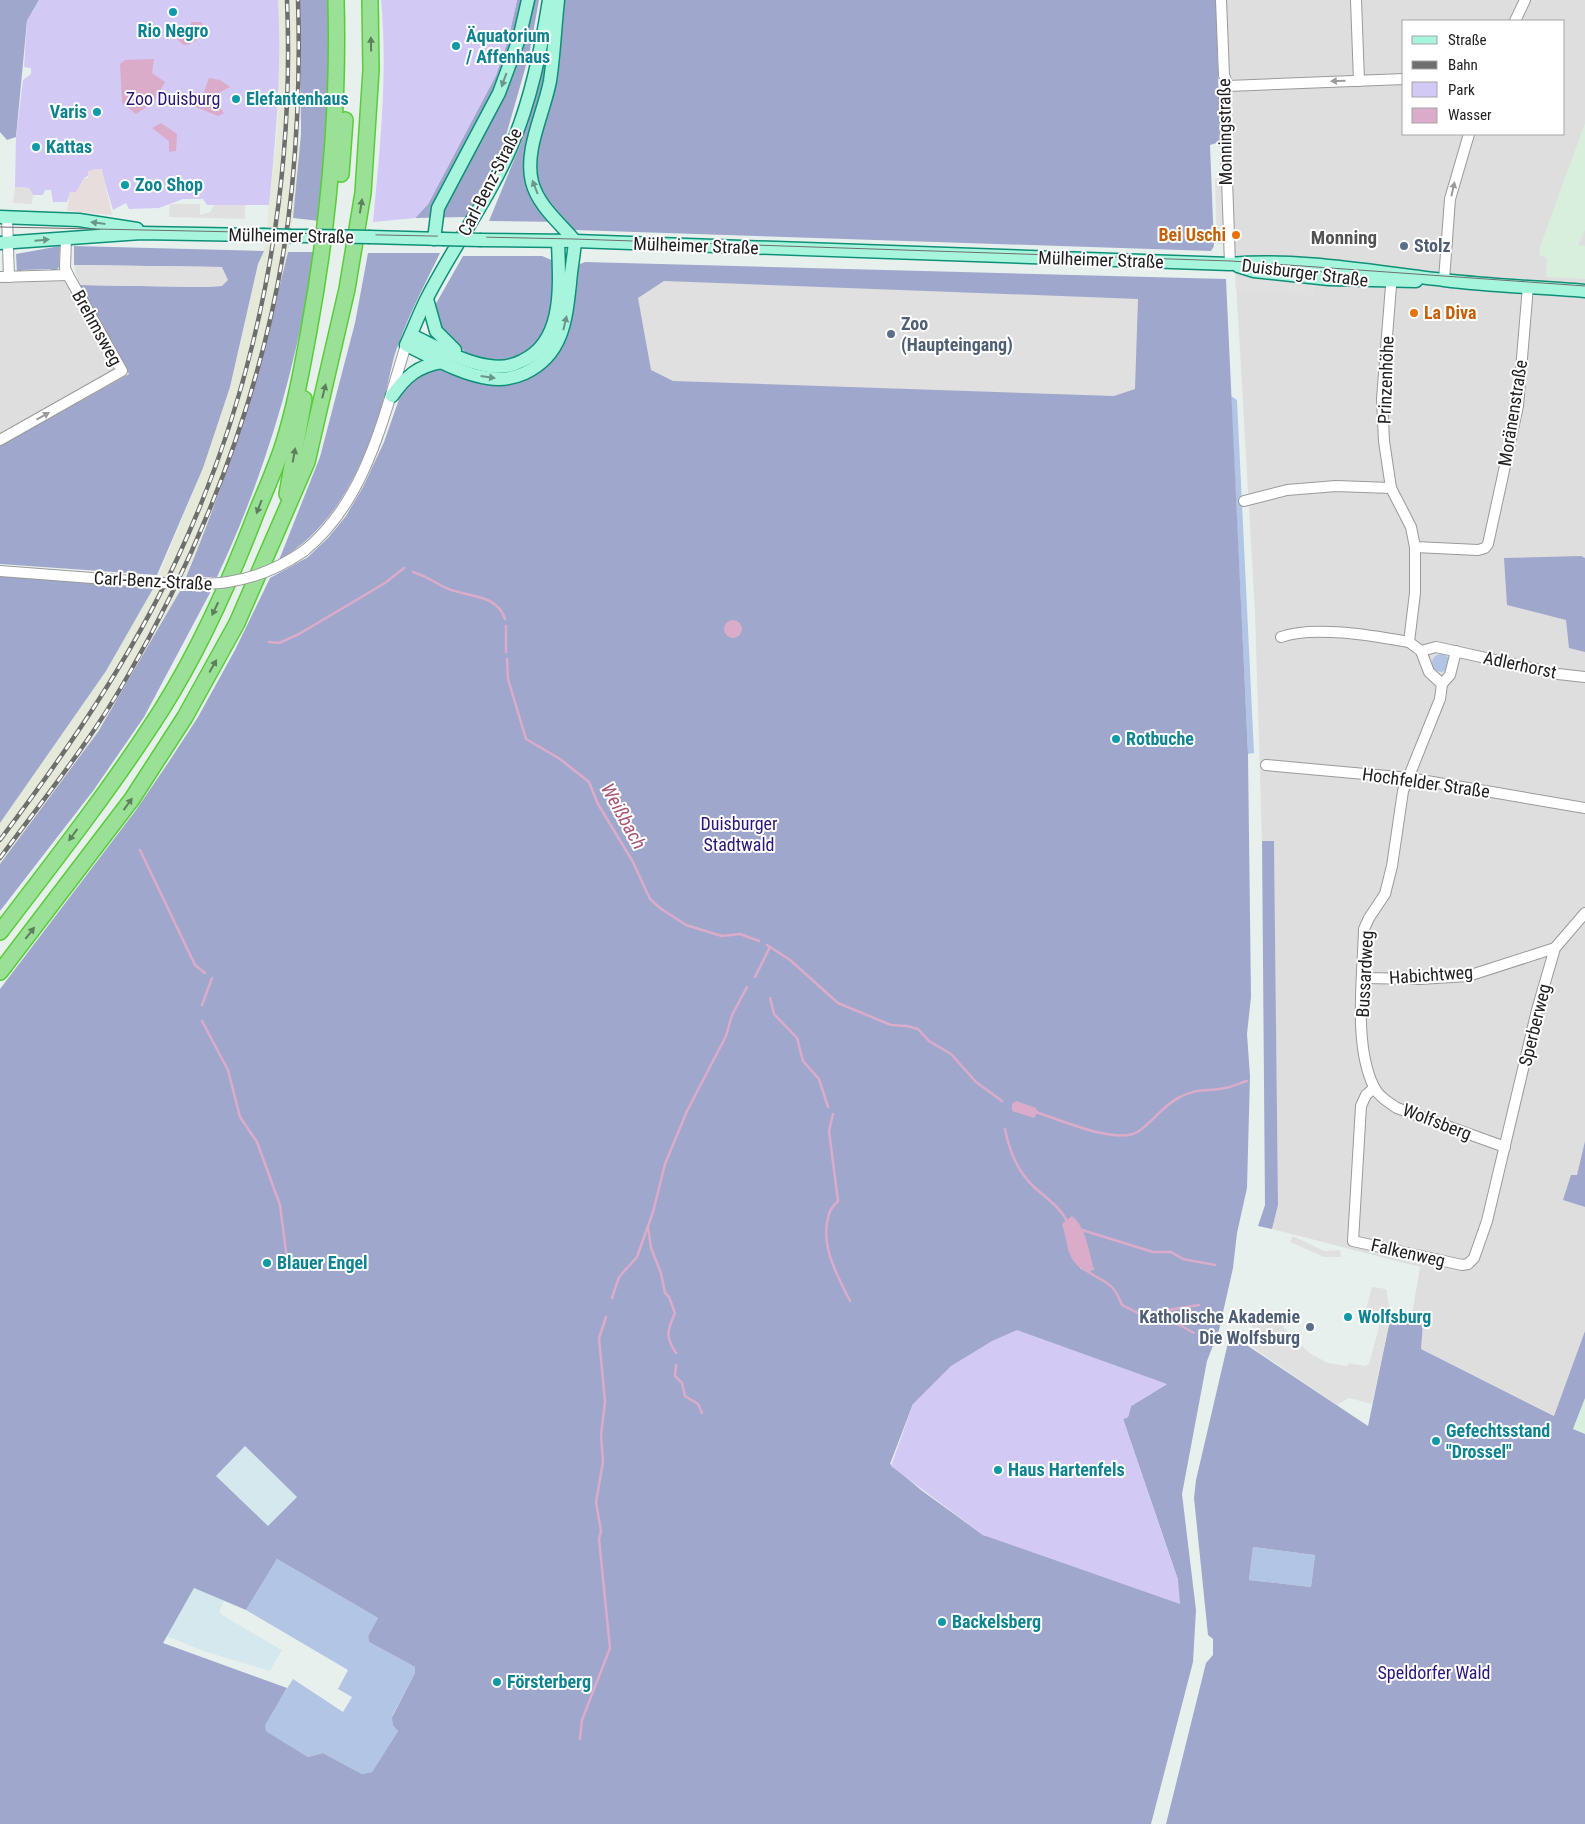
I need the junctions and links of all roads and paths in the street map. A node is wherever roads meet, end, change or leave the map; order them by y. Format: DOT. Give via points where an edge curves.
graph roads {
  1 [pos="336,0"];
  2 [pos="345,0"];
  3 [pos="370,0"];
  4 [pos="528,0"];
  5 [pos="549,0"];
  6 [pos="558,0"];
  7 [pos="1221,0"];
  8 [pos="1356,0"];
  9 [pos="1525,0"];
  10 [pos="1515,20"];
  11 [pos="1359,80"];
  12 [pos="1402,80"];
  13 [pos="1228,86"];
  14 [pos="1469,135"];
  15 [pos="3,217"];
  16 [pos="161,233"];
  17 [pos="66,238"];
  18 [pos="439,239"];
  19 [pos="558,241"];
  20 [pos="575,241"];
  21 [pos="4,243"];
  22 [pos="1230,264"];
  23 [pos="0,268"];
  24 [pos="68,275"];
  25 [pos="3,277"];
  26 [pos="1392,277"];
  27 [pos="1444,280"];
  28 [pos="1528,286"];
  29 [pos="1585,291"];
  30 [pos="426,299"];
  31 [pos="408,340"];
  32 [pos="467,360"];
  33 [pos="442,362"];
  34 [pos="392,396"];
  35 [pos="0,440"];
  36 [pos="1391,488"];
  37 [pos="1244,501"];
  38 [pos="282,520"];
  39 [pos="1415,547"];
  40 [pos="0,571"];
  41 [pos="1280,638"];
  42 [pos="1409,642"];
  43 [pos="1421,651"];
  44 [pos="1456,651"];
  45 [pos="1585,677"];
  46 [pos="1442,684"];
  47 [pos="1266,765"];
  48 [pos="1409,778"];
  49 [pos="1585,808"];
  50 [pos="1585,913"];
  51 [pos="0,932"];
  52 [pos="1555,948"];
  53 [pos="0,972"];
  54 [pos="1363,978"];
  55 [pos="1374,1088"];
  56 [pos="1505,1148"];
  1 -- 51 [label="highway, one-way" via="338,69 331,186 301,371 283,444 213,615 163,708 105,792"];
  38 -- 2 [label="highway, one-way" via="329,276 340,191 346,81"];
  38 -- 3 [label="highway, one-way" via="307,462 347,288 363,193 371,70"];
  4 -- 18 [label="main road, one-way" via="519,39 499,93 438,208"];
  5 -- 30 [label="main road, Carl-Benz-Straße" via="541,47 511,148"];
  20 -- 6 [label="main road, Carl-Benz-Straße, one-way" via="540,199 532,182 531,168 550,81"];
  7 -- 13 [label="street, Monningstraße" via="1224,75"];
  8 -- 11 [label="street"];
  9 -- 10 [label="street"];
  11 -- 12 [label="street"];
  11 -- 13 [label="street, one-way"];
  13 -- 22 [label="street, Monningstraße" via="1224,94"];
  27 -- 14 [label="street, one-way" via="1450,199"];
  16 -- 15 [label="main road, Mülheimer Straße, one-way" via="79,220"];
  15 -- 21 [label="street, Mülheimer Straße"];
  16 -- 17 [label="main road, Mülheimer Straße"];
  16 -- 18 [label="main road, Mülheimer Straße, bridge"];
  21 -- 17 [label="main road, Mülheimer Straße, one-way"];
  17 -- 24 [label="street, Brehmsweg" via="65,268"];
  18 -- 19 [label="main road, Mülheimer Straße, bridge"];
  19 -- 20 [label="main road, Mülheimer Straße"];
  19 -- 32 [label="main road" via="556,313 545,342 527,359 508,366 490,367"];
  20 -- 22 [label="main road, Mülheimer Straße"];
  33 -- 20 [label="main road, one-way" via="480,376 499,379 522,374 541,364 554,349 566,323"];
  21 -- 25 [label="street, Mülheimer Straße"];
  22 -- 26 [label="main road, Duisburger Straße" via="1254,271 1329,280"];
  23 -- 25 [label="street"];
  24 -- 25 [label="street"];
  35 -- 24 [label="street, Brehmsweg, one-way" via="122,371"];
  26 -- 27 [label="main road, Duisburger Straße"];
  26 -- 36 [label="street, Prinzenhöhe" via="1382,399"];
  27 -- 28 [label="main road, Duisburger Straße"];
  28 -- 29 [label="main road, Duisburger Straße"];
  28 -- 39 [label="street, Moränenstraße" via="1518,406 1490,538 1485,548 1478,550"];
  30 -- 31 [label="main road, Carl-Benz-Straße"];
  30 -- 32 [label="main road" via="436,331"];
  31 -- 32 [label="main road"];
  31 -- 33 [label="main road"];
  31 -- 34 [label="street, Carl-Benz-Straße"];
  33 -- 34 [label="main road" via="416,369"];
  34 -- 40 [label="street, Carl-Benz-Straße, bridge" via="378,438 349,499 323,534 304,552 263,574 229,583 182,584"];
  36 -- 37 [label="street" via="1336,486 1287,490"];
  36 -- 39 [label="street, Prinzenhöhe" via="1411,527"];
  53 -- 38 [label="highway, one-way" via="132,799 185,718 237,622"];
  39 -- 42 [label="street, Prinzenhöhe" via="1415,593"];
  41 -- 42 [label="street" via="1293,633 1337,633"];
  42 -- 43 [label="street"];
  43 -- 44 [label="street" via="1436,647"];
  43 -- 46 [label="street" via="1428,672"];
  44 -- 45 [label="street, Adlerhorst"];
  44 -- 46 [label="street" via="1450,675"];
  46 -- 48 [label="street" via="1440,699"];
  47 -- 48 [label="street, Hochfelder Straße"];
  48 -- 49 [label="street, Hochfelder Straße"];
  48 -- 54 [label="street, Bussardweg" via="1403,790 1386,894 1364,930"];
  50 -- 52 [label="street, Sperberweg"];
  52 -- 54 [label="street, Habichtweg" via="1468,976"];
  52 -- 56 [label="street, Sperberweg"];
  54 -- 55 [label="street, Bussardweg" via="1363,1049"];
  55 -- 56 [label="street, Wolfsberg" via="1397,1108"];
  55 -- 56 [label="street, Falkenweg" via="1361,1106 1353,1240 1468,1264 1474,1258 1487,1221"];
}
